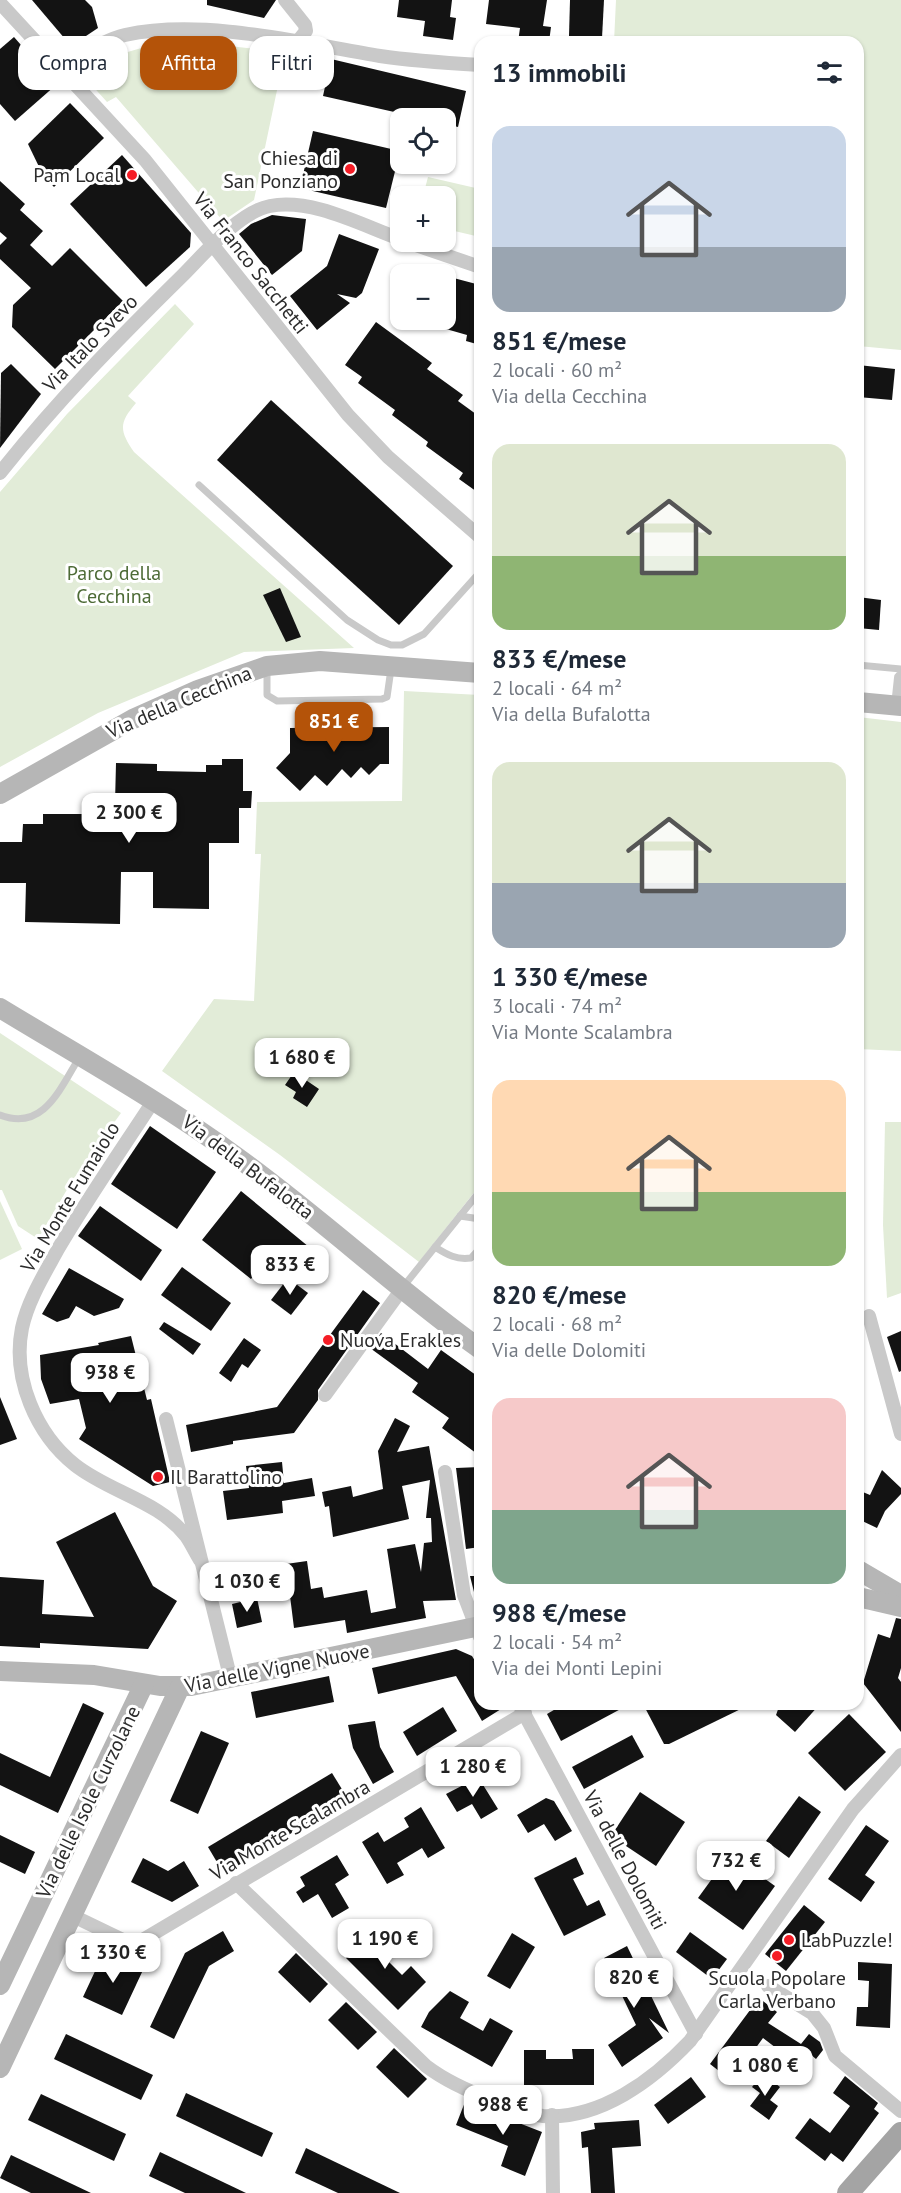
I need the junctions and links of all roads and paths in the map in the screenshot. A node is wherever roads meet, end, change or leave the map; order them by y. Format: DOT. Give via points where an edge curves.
graph roads {
  1 [pos="285,0"];
  2 [pos="0,3"];
  3 [pos="31,36"];
  4 [pos="123,36"];
  5 [pos="254,36"];
  6 [pos="302,36"];
  7 [pos="334,47"];
  8 [pos="474,65"];
  9 [pos="81,90"];
  10 [pos="390,235"];
  11 [pos="214,245"];
  12 [pos="436,252"];
  13 [pos="474,265"];
  14 [pos="0,473"];
  15 [pos="199,485"];
  16 [pos="474,532"];
  17 [pos="474,579"];
  18 [pos="267,666"];
  19 [pos="864,666"];
  20 [pos="392,667"];
  21 [pos="901,669"];
  22 [pos="474,673"];
  23 [pos="901,678"];
  24 [pos="864,703"];
  25 [pos="900,706"];
  26 [pos="0,794"];
  27 [pos="0,1008"];
  28 [pos="80,1056"];
  29 [pos="154,1100"];
  30 [pos="0,1115"];
  31 [pos="474,1198"];
  32 [pos="460,1216"];
  33 [pos="474,1218"];
  34 [pos="435,1247"];
  35 [pos="474,1255"];
  36 [pos="402,1289"];
  37 [pos="869,1316"];
  38 [pos="474,1344"];
  39 [pos="325,1395"];
  40 [pos="896,1401"];
  41 [pos="166,1419"];
  42 [pos="901,1434"];
  43 [pos="445,1472"];
  44 [pos="200,1560"];
  45 [pos="864,1573"];
  46 [pos="901,1594"];
  47 [pos="864,1598"];
  48 [pos="901,1607"];
  49 [pos="474,1620"];
  50 [pos="474,1631"];
  51 [pos="0,1671"];
  52 [pos="231,1680"];
  53 [pos="144,1684"];
  54 [pos="180,1687"];
  55 [pos="519,1710"];
  56 [pos="523,1710"];
  57 [pos="901,1755"];
  58 [pos="236,1883"];
  59 [pos="71,1916"];
  60 [pos="0,1984"];
  61 [pos="768,1986"];
  62 [pos="696,2034"];
  63 [pos="0,2068"];
  64 [pos="901,2112"];
  65 [pos="552,2115"];
  66 [pos="901,2133"];
  67 [pos="553,2193"];
  68 [pos="848,2193"];
  1 -- 6 [label="street" via="305,25"];
  2 -- 3 [label="street, Via Franco Sacchetti"];
  4 -- 5 [label="street" via="162,30"];
  7 -- 8 [label="street" via="414,61"];
  9 -- 11 [label="street, Via Franco Sacchetti" via="145,159"];
  10 -- 11 [label="street, Via Italo Svevo" via="319,210 278,205 252,212"];
  11 -- 14 [label="street, Via Italo Svevo" via="101,355"];
  11 -- 16 [label="street, Via Franco Sacchetti" via="348,415 388,457"];
  12 -- 13 [label="street"];
  15 -- 17 [label="lane" via="347,620 391,645 402,645 424,634"];
  18 -- 20 [label="street, Via della Cecchina" via="320,661"];
  18 -- 20 [label="lane" via="267,695 277,701 382,699 389,691"];
  18 -- 26 [label="street, Via della Cecchina" via="153,709"];
  19 -- 21 [label="lane"];
  20 -- 22 [label="street, Via della Cecchina"];
  23 -- 25 [label="street"];
  24 -- 25 [label="street"];
  27 -- 28 [label="street, Via della Bufalotta"];
  28 -- 29 [label="street, Via della Bufalotta"];
  28 -- 30 [label="lane" via="51,1104 39,1114 24,1120"];
  29 -- 36 [label="street, Via della Bufalotta" via="288,1196"];
  29 -- 44 [label="street, Via Monte Fumaiolo" via="47,1269 26,1316 20,1354 32,1410 54,1446 89,1475 172,1523 186,1536"];
  31 -- 32 [label="lane"];
  32 -- 33 [label="lane"];
  32 -- 34 [label="lane"];
  34 -- 35 [label="lane" via="452,1258 462,1260"];
  34 -- 36 [label="lane"];
  36 -- 38 [label="street, Via della Bufalotta"];
  36 -- 39 [label="street"];
  37 -- 40 [label="street"];
  40 -- 42 [label="street"];
  41 -- 44 [label="street"];
  43 -- 49 [label="street" via="464,1595"];
  44 -- 52 [label="street"];
  45 -- 46 [label="street"];
  47 -- 48 [label="street"];
  50 -- 52 [label="street, Via delle Vigne Nuove"];
  51 -- 53 [label="street, Via delle Vigne Nuove" via="94,1675"];
  52 -- 54 [label="street, Via delle Vigne Nuove"];
  53 -- 54 [label="street, Via delle Vigne Nuove"];
  53 -- 60 [label="street, Via delle Isole Curzolane"];
  54 -- 59 [label="street, Via delle Isole Curzolane"];
  55 -- 58 [label="street, Via Monte Scalambra"];
  56 -- 62 [label="street, Via delle Dolomiti"];
  57 -- 62 [label="street" via="853,1809"];
  58 -- 59 [label="street, Via Monte Scalambra" via="137,1942 127,1942"];
  58 -- 65 [label="street" via="435,2073 475,2094 533,2114"];
  59 -- 63 [label="street, Via delle Isole Curzolane"];
  61 -- 64 [label="street" via="812,2013 824,2028 835,2056"];
  62 -- 65 [label="street" via="657,2071 616,2099 591,2109"];
  65 -- 67 [label="street"];
  66 -- 68 [label="main road"];
}
